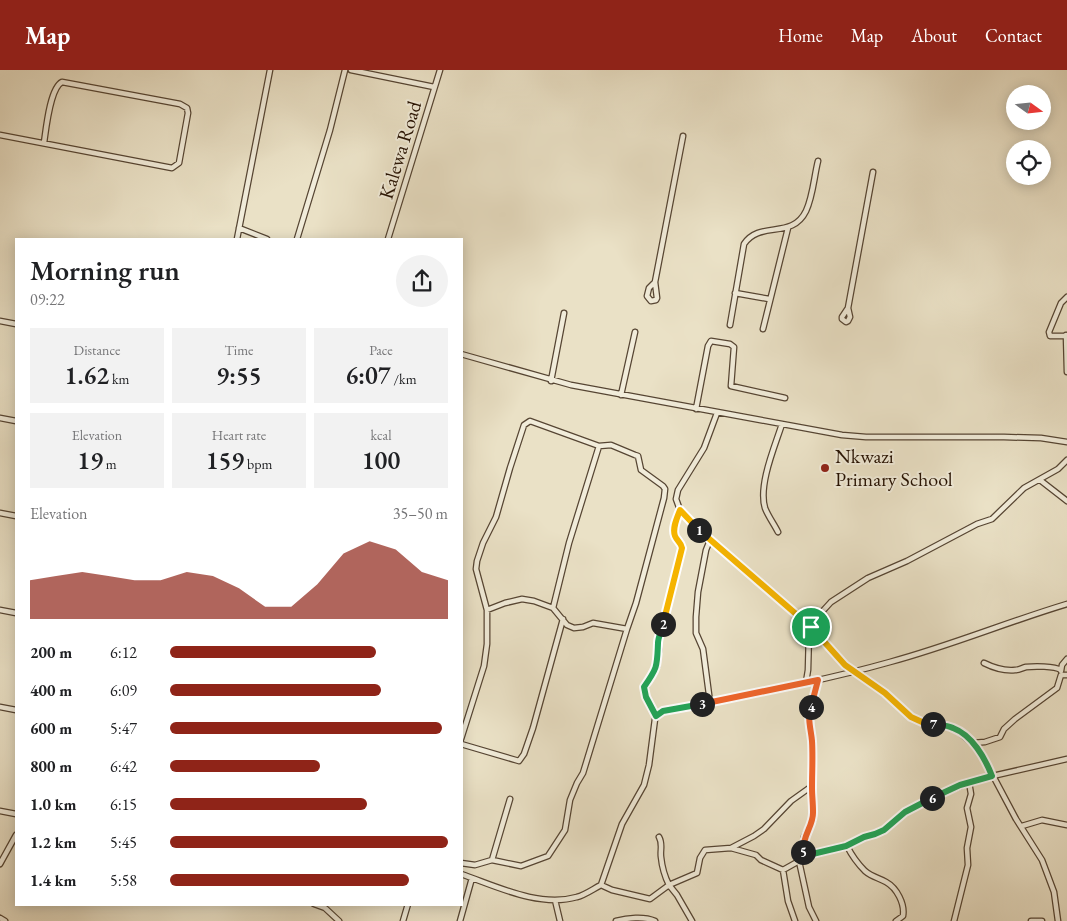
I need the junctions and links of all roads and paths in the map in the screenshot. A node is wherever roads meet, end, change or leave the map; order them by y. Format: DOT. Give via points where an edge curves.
graph roads {
  1 [pos="270,70"];
  2 [pos="345,70"];
  3 [pos="351,70"];
  4 [pos="440,70"];
  5 [pos="434,87"];
  6 [pos="0,135"];
  7 [pos="683,136"];
  8 [pos="44,143"];
  9 [pos="818,161"];
  10 [pos="873,172"];
  11 [pos="239,228"];
  12 [pos="788,228"];
  13 [pos="237,238"];
  14 [pos="264,238"];
  15 [pos="297,238"];
  16 [pos="388,238"];
  17 [pos="655,282"];
  18 [pos="735,293"];
  19 [pos="769,299"];
  20 [pos="1066,299"];
  21 [pos="848,308"];
  22 [pos="564,313"];
  23 [pos="0,321"];
  24 [pos="15,324"];
  25 [pos="730,325"];
  26 [pos="762,329"];
  27 [pos="635,332"];
  28 [pos="1066,336"];
  29 [pos="463,355"];
  30 [pos="1067,372"];
  31 [pos="551,381"];
  32 [pos="621,395"];
  33 [pos="785,398"];
  34 [pos="696,409"];
  35 [pos="717,413"];
  36 [pos="0,418"];
  37 [pos="15,421"];
  38 [pos="782,424"];
  39 [pos="1067,442"];
  40 [pos="599,446"];
  41 [pos="1067,460"];
  42 [pos="1040,480"];
  43 [pos="1067,501"];
  44 [pos="680,510"];
  45 [pos="0,513"];
  46 [pos="15,516"];
  47 [pos="778,532"];
  48 [pos="710,540"];
  49 [pos="1067,604"];
  50 [pos="553,608"];
  51 [pos="0,610"];
  52 [pos="487,610"];
  53 [pos="15,613"];
  54 [pos="563,618"];
  55 [pos="811,627"];
  56 [pos="627,629"];
  57 [pos="1067,659"];
  58 [pos="984,663"];
  59 [pos="854,671"];
  60 [pos="1061,672"];
  61 [pos="1067,675"];
  62 [pos="818,680"];
  63 [pos="806,682"];
  64 [pos="710,702"];
  65 [pos="0,707"];
  66 [pos="15,710"];
  67 [pos="656,716"];
  68 [pos="463,733"];
  69 [pos="972,743"];
  70 [pos="463,745"];
  71 [pos="1067,759"];
  72 [pos="992,776"];
  73 [pos="969,782"];
  74 [pos="812,786"];
  75 [pos="510,799"];
  76 [pos="0,811"];
  77 [pos="15,814"];
  78 [pos="1067,825"];
  79 [pos="1022,826"];
  80 [pos="15,837"];
  81 [pos="659,837"];
  82 [pos="846,846"];
  83 [pos="730,848"];
  84 [pos="804,856"];
  85 [pos="492,860"];
  86 [pos="799,861"];
  87 [pos="463,863"];
  88 [pos="0,864"];
  89 [pos="783,870"];
  90 [pos="463,875"];
  91 [pos="472,878"];
  92 [pos="601,885"];
  93 [pos="669,885"];
  94 [pos="556,900"];
  95 [pos="320,906"];
  96 [pos="407,906"];
  97 [pos="0,918"];
  98 [pos="5,921"];
  99 [pos="339,921"];
  100 [pos="403,921"];
  101 [pos="460,921"];
  102 [pos="560,921"];
  103 [pos="616,921"];
  104 [pos="655,921"];
  105 [pos="692,921"];
  106 [pos="795,921"];
  107 [pos="816,921"];
  108 [pos="896,921"];
  109 [pos="954,921"];
  110 [pos="1031,921"];
  111 [pos="1042,921"];
  112 [pos="1058,921"];
  1 -- 11 [label="street"];
  2 -- 15 [label="street"];
  3 -- 5 [label="street"];
  4 -- 5 [label="street, Kalewa Road"];
  5 -- 16 [label="street, Kalewa Road"];
  6 -- 8 [label="street"];
  7 -- 17 [label="street"];
  8 -- 8 [label="street" via="54,92 62,82 187,108 179,164 172,168"];
  9 -- 12 [label="street" via="805,212"];
  10 -- 21 [label="street"];
  11 -- 13 [label="street"];
  11 -- 14 [label="street"];
  12 -- 18 [label="street" via="763,231 747,240 742,250"];
  12 -- 19 [label="street"];
  18 -- 19 [label="street"];
  18 -- 25 [label="street"];
  19 -- 26 [label="street"];
  20 -- 28 [label="street" via="1049,332 1050,336"];
  22 -- 31 [label="street"];
  23 -- 24 [label="street"];
  27 -- 32 [label="street"];
  28 -- 30 [label="street"];
  29 -- 31 [label="street"];
  31 -- 32 [label="street"];
  32 -- 34 [label="street"];
  33 -- 34 [label="street" via="731,386 734,347 711,341"];
  34 -- 35 [label="street"];
  35 -- 38 [label="street"];
  35 -- 44 [label="street" via="704,448 678,490 676,499"];
  36 -- 37 [label="street"];
  38 -- 39 [label="street" via="866,437 1012,437"];
  38 -- 47 [label="street" via="763,495 765,508"];
  40 -- 50 [label="street"];
  40 -- 52 [label="street" via="530,421 524,425 496,517 476,561"];
  40 -- 56 [label="street" via="611,445 638,456 642,470 665,488"];
  41 -- 42 [label="street"];
  42 -- 43 [label="street"];
  42 -- 55 [label="street" via="1024,488 992,520 977,524 842,594 831,602"];
  44 -- 48 [label="street"];
  44 -- 67 [label="street" via="674,531 682,548 658,641 657,666 644,690"];
  45 -- 46 [label="street"];
  48 -- 55 [label="street"];
  48 -- 64 [label="street" via="698,592 696,617 696,633 703,649"];
  49 -- 59 [label="street" via="954,643"];
  50 -- 52 [label="street" via="522,599"];
  50 -- 54 [label="street"];
  51 -- 53 [label="street"];
  52 -- 68 [label="street" via="484,666"];
  54 -- 56 [label="street" via="574,628 593,623"];
  54 -- 70 [label="street" via="524,754 519,760"];
  55 -- 59 [label="street"];
  55 -- 63 [label="street" via="807,641"];
  56 -- 85 [label="street" via="584,773 573,791 560,840 548,856 530,864 521,866"];
  57 -- 60 [label="street"];
  58 -- 60 [label="street" via="1016,671 1027,667 1053,667"];
  59 -- 62 [label="street"];
  59 -- 69 [label="street" via="911,717 954,728"];
  60 -- 61 [label="street"];
  60 -- 69 [label="street" via="1057,688 1015,718 1000,737"];
  62 -- 63 [label="street"];
  62 -- 74 [label="street" via="808,714 812,740"];
  63 -- 64 [label="street"];
  64 -- 67 [label="street" via="663,711"];
  65 -- 66 [label="street"];
  67 -- 92 [label="street" via="644,785 622,824"];
  69 -- 72 [label="street"];
  71 -- 72 [label="street"];
  72 -- 73 [label="street"];
  72 -- 79 [label="street"];
  73 -- 82 [label="street" via="905,812 884,830"];
  73 -- 109 [label="street" via="971,794 967,811 971,827 968,865"];
  74 -- 83 [label="street" via="791,801 759,833"];
  74 -- 84 [label="street" via="814,813 804,837"];
  75 -- 85 [label="street"];
  76 -- 77 [label="street"];
  78 -- 79 [label="street" via="1042,820"];
  79 -- 112 [label="street" via="1042,860 1056,903"];
  80 -- 88 [label="street"];
  81 -- 93 [label="street"];
  82 -- 84 [label="street"];
  82 -- 108 [label="street" via="864,870 893,888 904,908 903,916"];
  83 -- 89 [label="street" via="756,856"];
  83 -- 93 [label="street" via="706,850 700,858 697,873"];
  84 -- 86 [label="street"];
  85 -- 87 [label="street" via="475,865"];
  86 -- 89 [label="street"];
  86 -- 107 [label="street" via="809,907"];
  89 -- 106 [label="street"];
  90 -- 91 [label="street"];
  91 -- 94 [label="street" via="520,895"];
  91 -- 101 [label="street"];
  92 -- 93 [label="street" via="650,899"];
  92 -- 94 [label="street" via="578,897"];
  93 -- 105 [label="street"];
  94 -- 102 [label="street"];
  95 -- 99 [label="street"];
  96 -- 100 [label="street"];
  97 -- 98 [label="street"];
  103 -- 104 [label="street" via="627,918"];
  110 -- 111 [label="street"];
}
